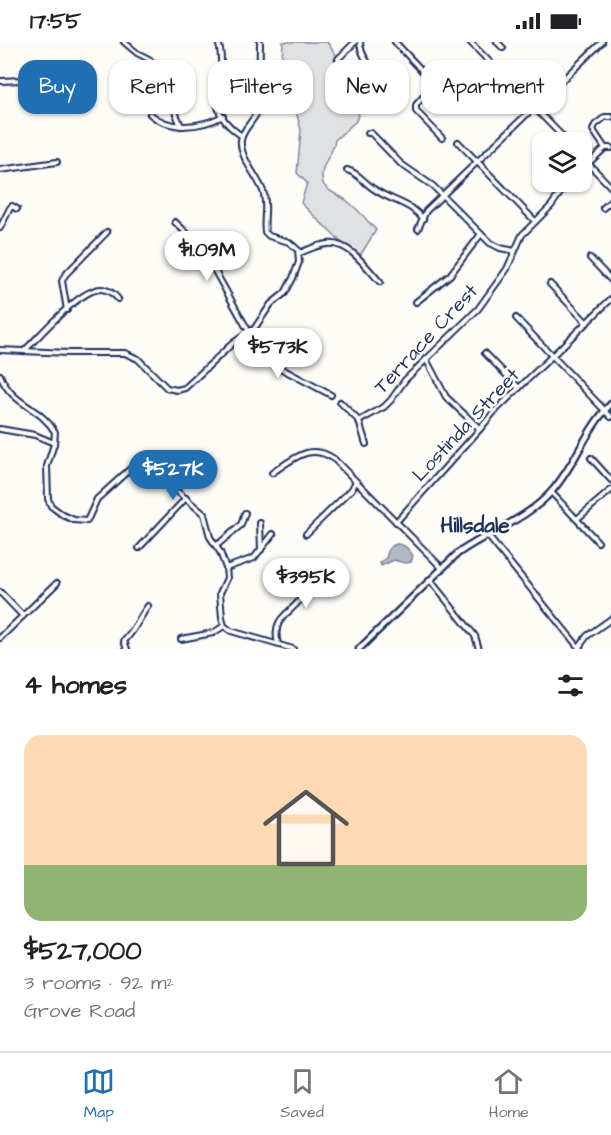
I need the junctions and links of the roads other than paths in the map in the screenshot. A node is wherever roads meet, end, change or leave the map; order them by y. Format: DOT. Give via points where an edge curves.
graph roads {
  1 [pos="124,42"];
  2 [pos="218,42"];
  3 [pos="260,42"];
  4 [pos="356,42"];
  5 [pos="360,42"];
  6 [pos="395,42"];
  7 [pos="470,42"];
  8 [pos="497,42"];
  9 [pos="602,42"];
  10 [pos="503,48"];
  11 [pos="338,59"];
  12 [pos="365,60"];
  13 [pos="487,60"];
  14 [pos="566,77"];
  15 [pos="18,80"];
  16 [pos="0,81"];
  17 [pos="384,83"];
  18 [pos="150,114"];
  19 [pos="528,114"];
  20 [pos="540,114"];
  21 [pos="223,116"];
  22 [pos="611,117"];
  23 [pos="181,126"];
  24 [pos="557,132"];
  25 [pos="368,133"];
  26 [pos="242,136"];
  27 [pos="442,138"];
  28 [pos="458,142"];
  29 [pos="605,148"];
  30 [pos="611,148"];
  31 [pos="592,160"];
  32 [pos="57,162"];
  33 [pos="478,162"];
  34 [pos="592,168"];
  35 [pos="0,170"];
  36 [pos="347,170"];
  37 [pos="611,187"];
  38 [pos="561,192"];
  39 [pos="443,196"];
  40 [pos="611,201"];
  41 [pos="17,208"];
  42 [pos="603,208"];
  43 [pos="423,219"];
  44 [pos="535,221"];
  45 [pos="175,222"];
  46 [pos="0,228"];
  47 [pos="418,229"];
  48 [pos="108,232"];
  49 [pos="481,234"];
  50 [pos="515,251"];
  51 [pos="299,254"];
  52 [pos="590,258"];
  53 [pos="611,280"];
  54 [pos="380,282"];
  55 [pos="550,284"];
  56 [pos="118,299"];
  57 [pos="611,299"];
  58 [pos="416,302"];
  59 [pos="67,310"];
  60 [pos="516,318"];
  61 [pos="587,323"];
  62 [pos="248,333"];
  63 [pos="0,350"];
  64 [pos="23,352"];
  65 [pos="485,353"];
  66 [pos="553,356"];
  67 [pos="426,359"];
  68 [pos="0,375"];
  69 [pos="519,388"];
  70 [pos="332,395"];
  71 [pos="340,402"];
  72 [pos="611,404"];
  73 [pos="604,411"];
  74 [pos="611,417"];
  75 [pos="359,421"];
  76 [pos="0,429"];
  77 [pos="480,429"];
  78 [pos="54,444"];
  79 [pos="366,444"];
  80 [pos="591,458"];
  81 [pos="272,472"];
  82 [pos="611,480"];
  83 [pos="355,483"];
  84 [pos="611,490"];
  85 [pos="551,492"];
  86 [pos="186,498"];
  87 [pos="245,513"];
  88 [pos="577,519"];
  89 [pos="396,522"];
  90 [pos="260,523"];
  91 [pos="273,534"];
  92 [pos="306,534"];
  93 [pos="486,535"];
  94 [pos="598,542"];
  95 [pos="216,546"];
  96 [pos="139,548"];
  97 [pos="261,551"];
  98 [pos="226,568"];
  99 [pos="441,568"];
  100 [pos="311,569"];
  101 [pos="430,580"];
  102 [pos="57,583"];
  103 [pos="0,592"];
  104 [pos="148,606"];
  105 [pos="23,616"];
  106 [pos="611,619"];
  107 [pos="224,626"];
  108 [pos="0,638"];
  109 [pos="181,639"];
  110 [pos="279,645"];
  111 [pos="580,648"];
  112 [pos="127,649"];
  113 [pos="293,649"];
  114 [pos="359,649"];
  115 [pos="479,649"];
  1 -- 23 [label="street" via="157,68"];
  2 -- 21 [label="street" via="221,63 216,97"];
  3 -- 26 [label="street" via="260,108"];
  4 -- 11 [label="street"];
  5 -- 12 [label="street"];
  6 -- 27 [label="street" via="429,79 429,91 416,105 416,111"];
  7 -- 13 [label="street"];
  8 -- 10 [label="street"];
  9 -- 14 [label="street"];
  15 -- 16 [label="street"];
  17 -- 17 [label="street" via="378,95 386,105 389,95"];
  18 -- 23 [label="street"];
  19 -- 33 [label="street"];
  20 -- 24 [label="street"];
  21 -- 23 [label="street" via="199,125"];
  21 -- 26 [label="street"];
  22 -- 29 [label="street" via="605,117 593,130"];
  25 -- 39 [label="street"];
  26 -- 51 [label="street" via="243,152 265,196 265,232 289,242"];
  28 -- 33 [label="street"];
  29 -- 30 [label="street"];
  29 -- 31 [label="street"];
  32 -- 35 [label="street"];
  33 -- 39 [label="street"];
  33 -- 44 [label="street"];
  34 -- 37 [label="street"];
  36 -- 43 [label="street" via="380,193 412,208"];
  38 -- 44 [label="street, Terrace Crest"];
  39 -- 43 [label="street"];
  39 -- 49 [label="street"];
  40 -- 42 [label="street"];
  41 -- 46 [label="street" via="10,208"];
  43 -- 47 [label="street"];
  44 -- 50 [label="street, Terrace Crest" via="522,235"];
  45 -- 62 [label="street" via="202,249"];
  48 -- 59 [label="street" via="64,274"];
  49 -- 50 [label="street" via="495,246"];
  49 -- 58 [label="street" via="450,275"];
  50 -- 67 [label="street, Terrace Crest" via="478,309"];
  51 -- 54 [label="street" via="329,243 341,245"];
  51 -- 62 [label="street" via="296,272 285,293"];
  52 -- 53 [label="street"];
  55 -- 61 [label="street"];
  56 -- 59 [label="street" via="99,289"];
  57 -- 61 [label="street, Lostinda Street"];
  59 -- 64 [label="street"];
  60 -- 66 [label="street"];
  61 -- 66 [label="street, Lostinda Street"];
  62 -- 64 [label="street" via="190,384 177,390 167,388 138,359 124,353"];
  62 -- 70 [label="street" via="289,374"];
  63 -- 64 [label="street"];
  65 -- 69 [label="street"];
  66 -- 69 [label="street, Lostinda Street"];
  66 -- 73 [label="street"];
  67 -- 75 [label="street, Terrace Crest" via="384,407"];
  67 -- 77 [label="street" via="446,397"];
  68 -- 78 [label="street" via="13,397 53,428"];
  69 -- 77 [label="street, Lostinda Street"];
  71 -- 75 [label="street"];
  72 -- 73 [label="main road"];
  73 -- 74 [label="street"];
  73 -- 85 [label="main road"];
  75 -- 79 [label="street"];
  76 -- 78 [label="street" via="36,435"];
  77 -- 89 [label="street, Lostinda Street"];
  78 -- 86 [label="street" via="47,466 48,499 51,506 74,520 87,521 97,499 130,469 142,464 154,466"];
  80 -- 82 [label="street"];
  81 -- 83 [label="street" via="307,452 317,451 334,459"];
  83 -- 89 [label="street"];
  83 -- 92 [label="street"];
  84 -- 88 [label="street"];
  85 -- 88 [label="street"];
  85 -- 93 [label="main road" via="530,511"];
  86 -- 95 [label="street" via="204,514"];
  86 -- 96 [label="street"];
  87 -- 95 [label="street" via="241,525"];
  88 -- 94 [label="street"];
  89 -- 99 [label="street"];
  90 -- 97 [label="street"];
  91 -- 97 [label="street"];
  93 -- 99 [label="main road"];
  93 -- 111 [label="street"];
  95 -- 98 [label="street"];
  97 -- 98 [label="street" via="254,558"];
  98 -- 107 [label="street" via="227,578 220,593"];
  99 -- 101 [label="main road"];
  100 -- 110 [label="street" via="305,591 284,614 275,633"];
  101 -- 114 [label="main road"];
  101 -- 115 [label="street" via="475,636"];
  102 -- 105 [label="street"];
  103 -- 105 [label="street"];
  104 -- 112 [label="street" via="124,641"];
  105 -- 108 [label="street"];
  106 -- 111 [label="street" via="587,636"];
  107 -- 109 [label="street" via="213,633"];
  107 -- 110 [label="street"];
  110 -- 113 [label="street"];
}
